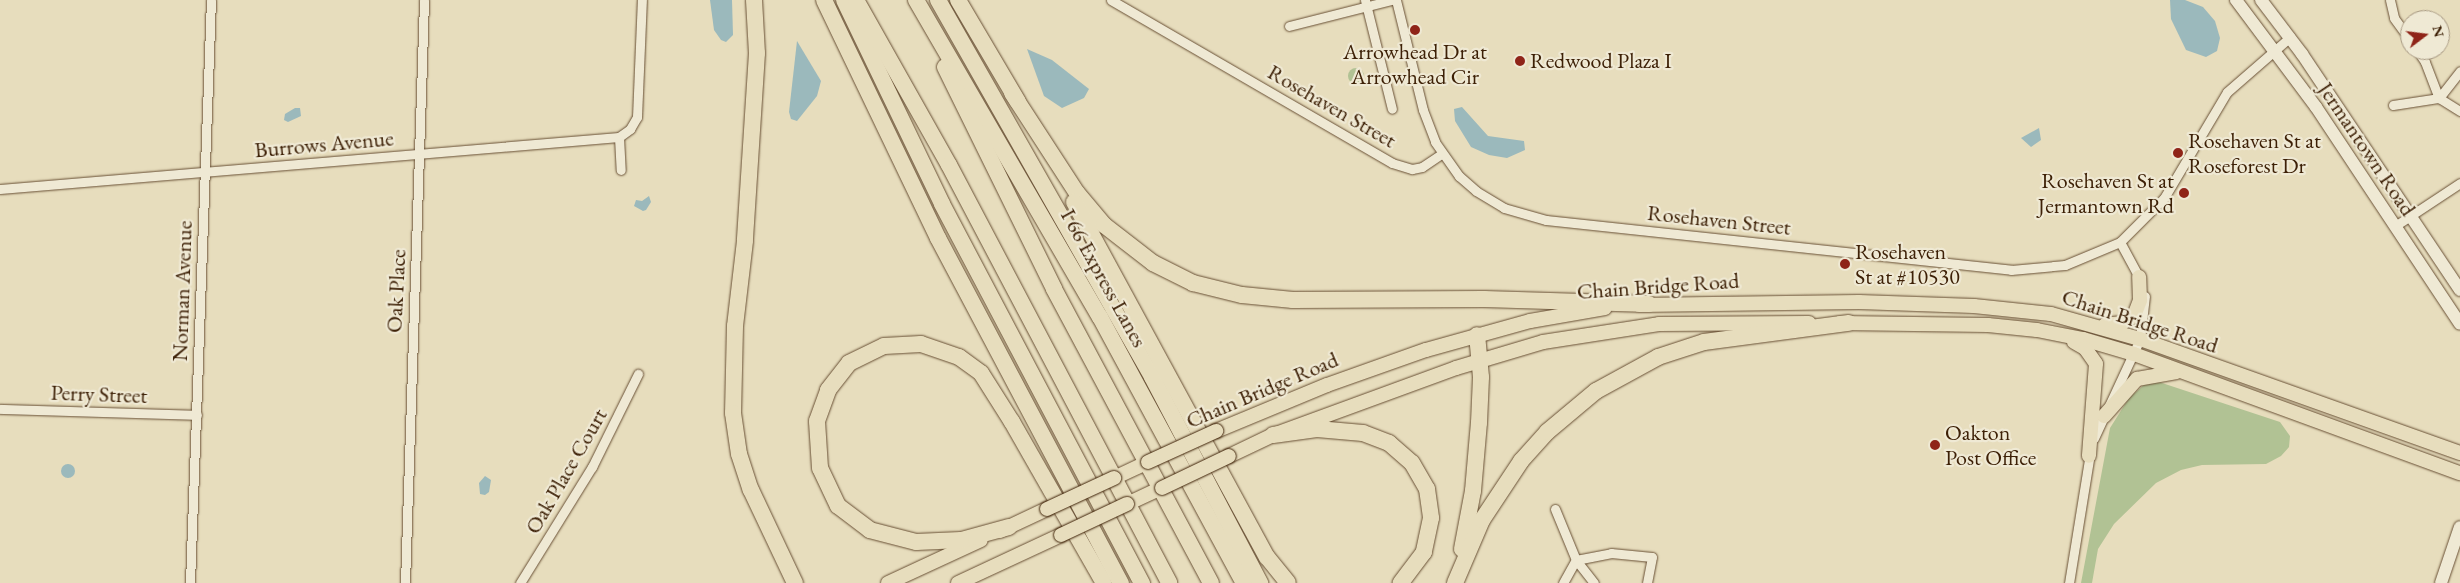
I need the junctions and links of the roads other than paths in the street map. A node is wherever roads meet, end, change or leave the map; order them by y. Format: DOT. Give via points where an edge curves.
graph roads {
  1 [pos="211,0"];
  2 [pos="424,0"];
  3 [pos="642,0"];
  4 [pos="754,0"];
  5 [pos="824,0"];
  6 [pos="844,0"];
  7 [pos="856,0"];
  8 [pos="910,0"];
  9 [pos="916,0"];
  10 [pos="938,0"];
  11 [pos="958,0"];
  12 [pos="1111,0"];
  13 [pos="1394,0"];
  14 [pos="2236,0"];
  15 [pos="2261,0"];
  16 [pos="2390,0"];
  17 [pos="1366,3"];
  18 [pos="1289,26"];
  19 [pos="2400,26"];
  20 [pos="2290,37"];
  21 [pos="2275,48"];
  22 [pos="2424,60"];
  23 [pos="2460,71"];
  24 [pos="1012,93"];
  25 [pos="2439,98"];
  26 [pos="2393,104"];
  27 [pos="1392,109"];
  28 [pos="2460,111"];
  29 [pos="619,137"];
  30 [pos="1441,154"];
  31 [pos="419,155"];
  32 [pos="621,170"];
  33 [pos="203,172"];
  34 [pos="2460,183"];
  35 [pos="0,189"];
  36 [pos="2410,215"];
  37 [pos="2394,226"];
  38 [pos="2120,242"];
  39 [pos="2139,277"];
  40 [pos="2460,290"];
  41 [pos="1649,304"];
  42 [pos="1849,323"];
  43 [pos="2460,324"];
  44 [pos="2097,325"];
  45 [pos="2052,333"];
  46 [pos="1477,335"];
  47 [pos="2140,339"];
  48 [pos="2134,354"];
  49 [pos="1480,360"];
  50 [pos="2182,373"];
  51 [pos="638,374"];
  52 [pos="0,409"];
  53 [pos="197,415"];
  54 [pos="2104,416"];
  55 [pos="1274,435"];
  56 [pos="2460,453"];
  57 [pos="2089,456"];
  58 [pos="1148,462"];
  59 [pos="2460,473"];
  60 [pos="1114,478"];
  61 [pos="1162,488"];
  62 [pos="1555,509"];
  63 [pos="1130,511"];
  64 [pos="1009,527"];
  65 [pos="2460,527"];
  66 [pos="1576,560"];
  67 [pos="190,583"];
  68 [pos="405,583"];
  69 [pos="520,583"];
  70 [pos="795,583"];
  71 [pos="888,583"];
  72 [pos="958,583"];
  73 [pos="1104,583"];
  74 [pos="1121,583"];
  75 [pos="1142,583"];
  76 [pos="1169,583"];
  77 [pos="1211,583"];
  78 [pos="1244,583"];
  79 [pos="1260,583"];
  80 [pos="1288,583"];
  81 [pos="1401,583"];
  82 [pos="1455,583"];
  83 [pos="1563,583"];
  84 [pos="1594,583"];
  85 [pos="1647,583"];
  86 [pos="2069,583"];
  87 [pos="2440,583"];
  1 -- 33 [label="street, Norman Avenue"];
  2 -- 31 [label="street, Oak Place"];
  3 -- 29 [label="street" via="637,117 630,130"];
  4 -- 70 [label="highway" via="757,53 745,241 735,326 733,413 740,454 751,490"];
  5 -- 74 [label="highway" via="943,246"];
  6 -- 75 [label="highway" via="956,230"];
  7 -- 60 [label="highway" via="949,166"];
  8 -- 58 [label="highway" via="1054,289"];
  9 -- 78 [label="highway, I 66 Express Lanes" via="1100,317"];
  10 -- 79 [label="highway" via="1152,377"];
  11 -- 24 [label="highway"];
  12 -- 30 [label="street, Rosehaven Street" via="1392,163 1412,169 1422,167"];
  13 -- 17 [label="street"];
  13 -- 30 [label="street" via="1423,110"];
  14 -- 21 [label="main road, Jermantown Road"];
  15 -- 20 [label="main road, Jermantown Road"];
  16 -- 19 [label="street" via="2394,18"];
  17 -- 18 [label="street"];
  17 -- 27 [label="street"];
  20 -- 21 [label="street, Rosehaven Street"];
  20 -- 36 [label="main road, Jermantown Road"];
  21 -- 37 [label="main road, Jermantown Road"];
  21 -- 38 [label="street, Rosehaven Street" via="2227,92 2164,198"];
  22 -- 25 [label="street"];
  23 -- 25 [label="street"];
  24 -- 41 [label="highway" via="1077,193 1104,226 1153,263 1193,283 1242,295 1293,300 1484,299"];
  24 -- 80 [label="highway" via="1267,557"];
  25 -- 26 [label="street"];
  25 -- 28 [label="street"];
  29 -- 31 [label="street, Burrows Avenue"];
  29 -- 32 [label="street"];
  30 -- 38 [label="street, Rosehaven Street" via="1459,176 1489,200 1518,213 1546,220 2011,270 2065,265"];
  31 -- 33 [label="street, Burrows Avenue"];
  31 -- 68 [label="street, Oak Place"];
  33 -- 35 [label="street, Burrows Avenue"];
  33 -- 53 [label="street, Norman Avenue"];
  34 -- 36 [label="street"];
  36 -- 37 [label="street"];
  36 -- 40 [label="main road, Jermantown Road"];
  37 -- 43 [label="main road, Jermantown Road"];
  38 -- 39 [label="street"];
  39 -- 44 [label="main road" via="2140,300 2134,316 2122,323"];
  39 -- 47 [label="street" via="2146,302"];
  41 -- 44 [label="main road, Chain Bridge Road" via="1761,301 1974,306 2050,314"];
  41 -- 46 [label="main road, Chain Bridge Road" via="1574,312"];
  42 -- 45 [label="main road, Chain Bridge Road" via="1988,325"];
  42 -- 49 [label="main road, Chain Bridge Road" via="1700,322 1626,327 1561,338"];
  42 -- 82 [label="highway" via="1704,342 1658,357 1596,392 1562,418 1521,461 1482,520"];
  44 -- 47 [label="main road, Chain Bridge Road"];
  45 -- 48 [label="main road, Chain Bridge Road"];
  45 -- 57 [label="main road" via="2086,348 2096,364"];
  46 -- 49 [label="highway"];
  46 -- 58 [label="main road, Chain Bridge Road, bridge" via="1349,376"];
  47 -- 48 [label="street"];
  47 -- 56 [label="main road, Chain Bridge Road"];
  48 -- 50 [label="main road, Chain Bridge Road"];
  48 -- 54 [label="street"];
  49 -- 55 [label="main road, Chain Bridge Road"];
  49 -- 82 [label="highway" via="1480,423 1473,491"];
  50 -- 54 [label="main road" via="2166,372 2137,380"];
  50 -- 59 [label="main road, Chain Bridge Road"];
  51 -- 69 [label="street, Oak Place Court" via="592,467"];
  52 -- 53 [label="street, Perry Street"];
  53 -- 67 [label="street, Norman Avenue"];
  54 -- 57 [label="street"];
  55 -- 61 [label="main road, Chain Bridge Road, bridge"];
  55 -- 81 [label="highway" via="1317,429 1363,432 1389,443 1412,463 1427,489 1431,518 1424,552"];
  57 -- 86 [label="street"];
  58 -- 60 [label="main road, Chain Bridge Road"];
  58 -- 61 [label="highway"];
  60 -- 63 [label="highway"];
  60 -- 64 [label="main road, Chain Bridge Road, bridge"];
  61 -- 63 [label="main road, Chain Bridge Road"];
  61 -- 77 [label="highway"];
  62 -- 66 [label="street"];
  63 -- 72 [label="main road, Chain Bridge Road, bridge" via="1061,535"];
  63 -- 76 [label="highway"];
  64 -- 71 [label="main road, Chain Bridge Road"];
  64 -- 73 [label="highway" via="967,539 916,542 883,536 838,506 824,480 816,438 824,398 845,367 868,351 901,343 940,348 970,364 994,392"];
  65 -- 87 [label="main road"];
  66 -- 83 [label="street"];
  66 -- 84 [label="street"];
  66 -- 85 [label="street" via="1611,553 1643,554 1652,557"];
}
